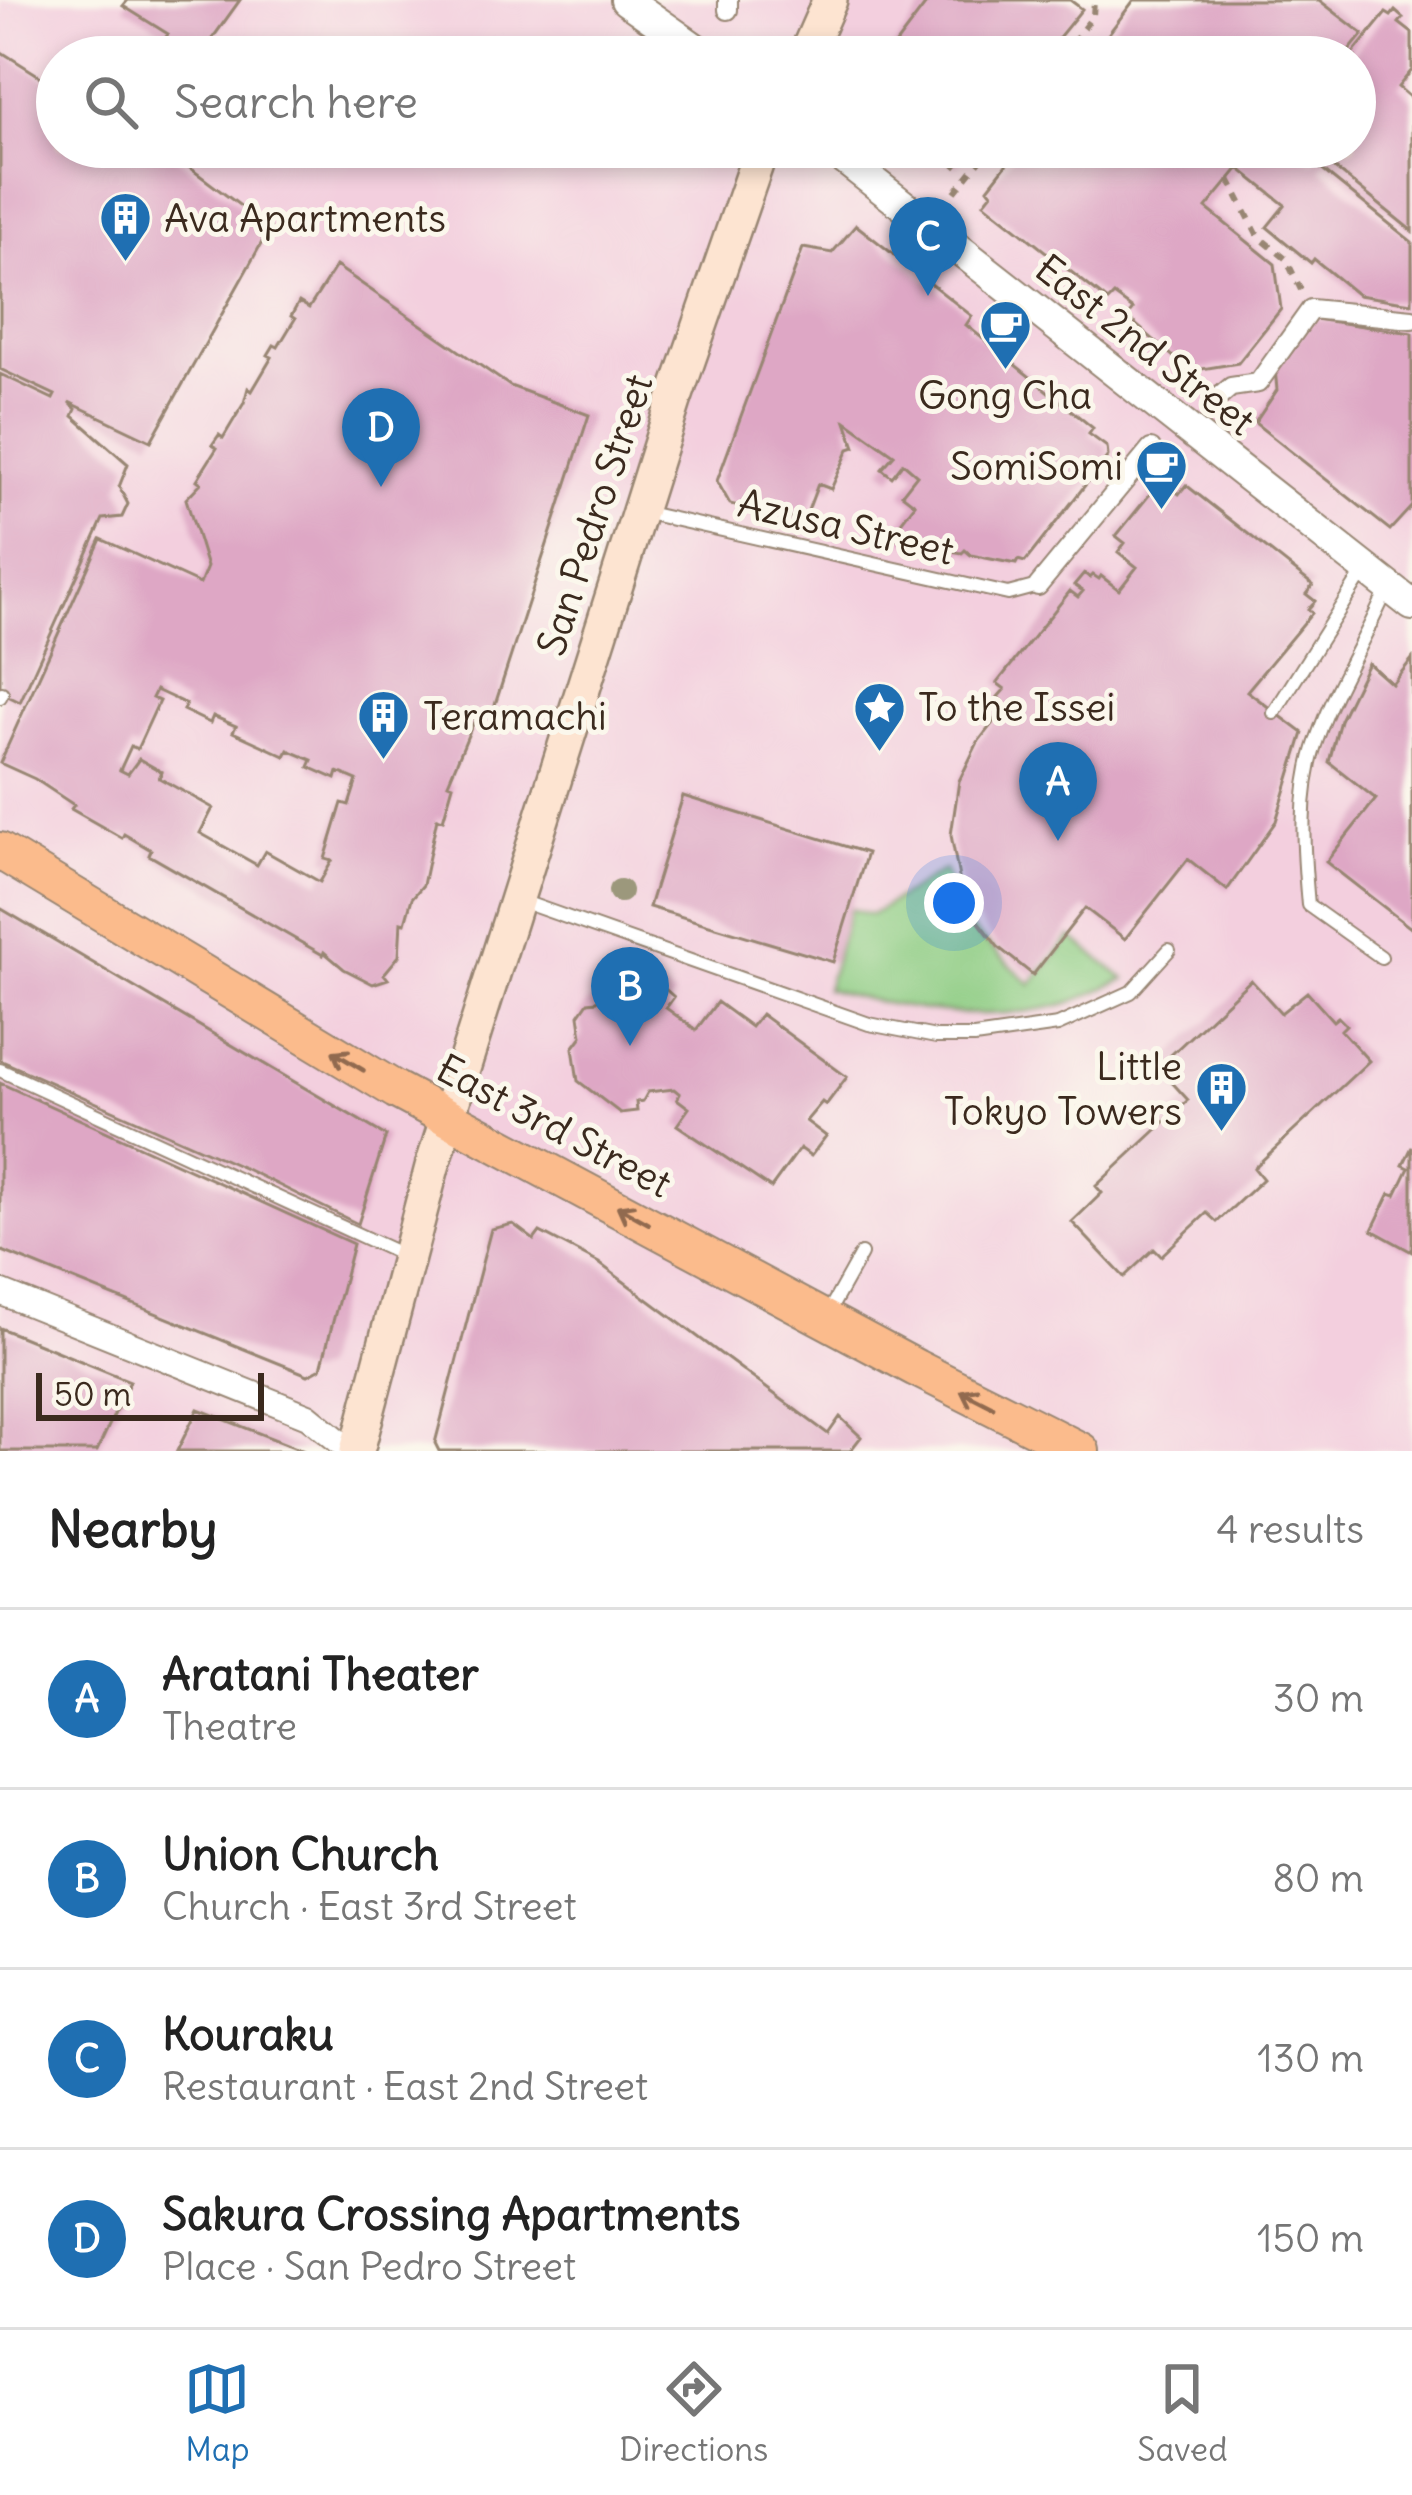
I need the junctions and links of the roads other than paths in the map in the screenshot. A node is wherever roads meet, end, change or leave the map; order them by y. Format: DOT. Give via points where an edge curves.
graph roads {
  1 [pos="626,0"];
  2 [pos="830,0"];
  3 [pos="677,36"];
  4 [pos="814,36"];
  5 [pos="755,168"];
  6 [pos="857,168"];
  7 [pos="1412,320"];
  8 [pos="1218,398"];
  9 [pos="1151,449"];
  10 [pos="640,512"];
  11 [pos="1038,586"];
  12 [pos="1389,586"];
  13 [pos="1274,713"];
  14 [pos="0,851"];
  15 [pos="517,900"];
  16 [pos="1169,950"];
  17 [pos="1381,957"];
  18 [pos="0,1070"];
  19 [pos="450,1118"];
  20 [pos="861,1254"];
  21 [pos="408,1257"];
  22 [pos="0,1292"];
  23 [pos="825,1319"];
  24 [pos="1062,1447"];
  25 [pos="354,1451"];
  1 -- 3 [label="street"];
  2 -- 4 [label="main road"];
  5 -- 10 [label="main road, San Pedro Street"];
  6 -- 12 [label="street, East 2nd Street"];
  7 -- 8 [label="street" via="1311,310 1258,383"];
  9 -- 11 [label="street"];
  10 -- 11 [label="lane, Azusa Street" via="1008,594"];
  10 -- 15 [label="main road, San Pedro Street"];
  12 -- 13 [label="lane"];
  12 -- 17 [label="lane" via="1315,742 1301,832 1308,905"];
  19 -- 14 [label="main road, East 3rd Street, one-way"];
  15 -- 16 [label="lane" via="869,1024 936,1037 1058,1025 1131,992"];
  15 -- 19 [label="main road, San Pedro Street"];
  18 -- 21 [label="lane"];
  19 -- 21 [label="main road, San Pedro Street"];
  23 -- 19 [label="main road, East 3rd Street, one-way"];
  20 -- 23 [label="lane"];
  21 -- 25 [label="main road, San Pedro Street"];
  22 -- 25 [label="street" via="308,1416"];
  24 -- 23 [label="main road, East 3rd Street, one-way"];
}
